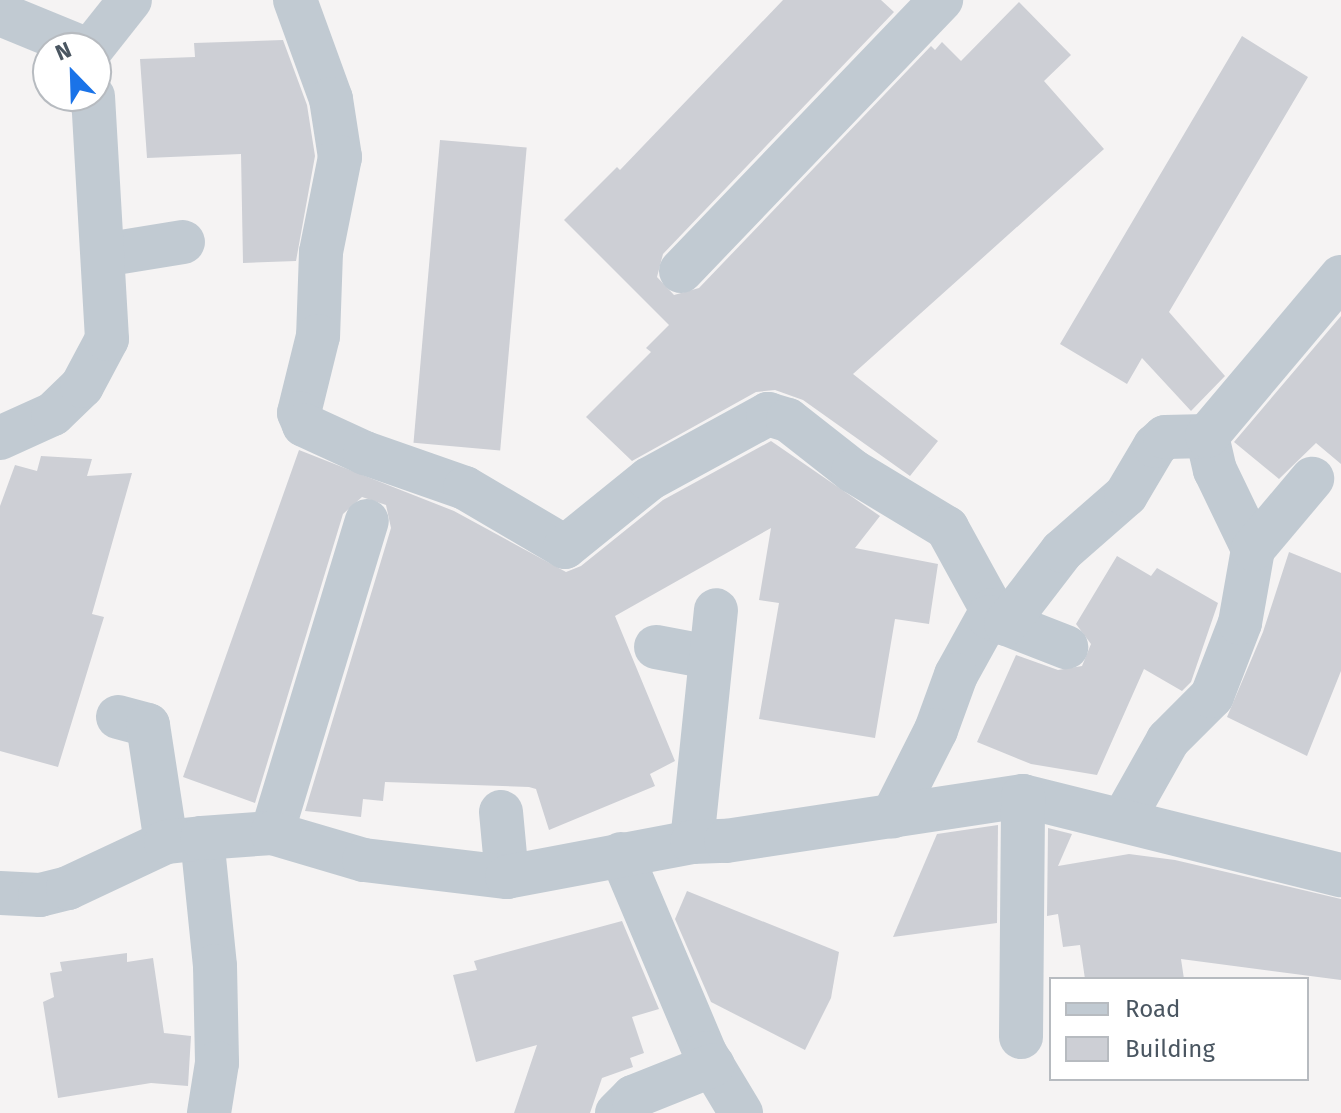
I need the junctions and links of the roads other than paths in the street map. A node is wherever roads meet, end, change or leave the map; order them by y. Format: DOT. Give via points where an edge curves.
graph roads {
  1 [pos="130,0"];
  2 [pos="295,0"];
  3 [pos="941,0"];
  4 [pos="0,14"];
  5 [pos="44,32"];
  6 [pos="105,32"];
  7 [pos="94,112"];
  8 [pos="183,242"];
  9 [pos="103,255"];
  10 [pos="681,271"];
  11 [pos="1341,277"];
  12 [pos="1207,436"];
  13 [pos="0,438"];
  14 [pos="1312,479"];
  15 [pos="367,521"];
  16 [pos="1253,549"];
  17 [pos="716,610"];
  18 [pos="997,620"];
  19 [pos="656,647"];
  20 [pos="1066,647"];
  21 [pos="710,657"];
  22 [pos="118,717"];
  23 [pos="1023,796"];
  24 [pos="501,812"];
  25 [pos="892,817"];
  26 [pos="1123,820"];
  27 [pos="272,833"];
  28 [pos="184,840"];
  29 [pos="692,842"];
  30 [pos="621,854"];
  31 [pos="1341,875"];
  32 [pos="507,877"];
  33 [pos="0,893"];
  34 [pos="1021,1037"];
  35 [pos="713,1065"];
  36 [pos="209,1113"];
  37 [pos="617,1113"];
  38 [pos="741,1113"];
  1 -- 6 [label="street"];
  2 -- 18 [label="street" via="331,99 340,157 321,252 318,336 299,413 304,425 465,488 565,547 649,479 768,414 788,420 853,471 947,528"];
  3 -- 10 [label="street"];
  4 -- 5 [label="street"];
  7 -- 9 [label="street"];
  8 -- 9 [label="street"];
  9 -- 13 [label="street" via="107,339 82,386 53,414"];
  11 -- 12 [label="street"];
  12 -- 16 [label="street" via="1215,470"];
  12 -- 18 [label="street" via="1165,437 1126,495"];
  14 -- 16 [label="street"];
  15 -- 27 [label="street"];
  16 -- 26 [label="street" via="1227,667 1212,696 1168,740 1145,773"];
  17 -- 21 [label="street"];
  18 -- 20 [label="street"];
  18 -- 25 [label="street" via="956,675 936,730"];
  19 -- 21 [label="street"];
  21 -- 29 [label="street"];
  22 -- 28 [label="street" via="148,725"];
  23 -- 25 [label="street"];
  23 -- 26 [label="street"];
  23 -- 34 [label="street"];
  24 -- 32 [label="street"];
  25 -- 29 [label="street"];
  26 -- 31 [label="street"];
  27 -- 28 [label="street"];
  27 -- 32 [label="street" via="364,860"];
  28 -- 33 [label="street" via="68,888 40,895"];
  28 -- 36 [label="street" via="216,1008 217,1063"];
  29 -- 30 [label="street"];
  30 -- 32 [label="street"];
  30 -- 35 [label="street"];
  35 -- 37 [label="street" via="633,1097"];
  35 -- 38 [label="street"];
}
